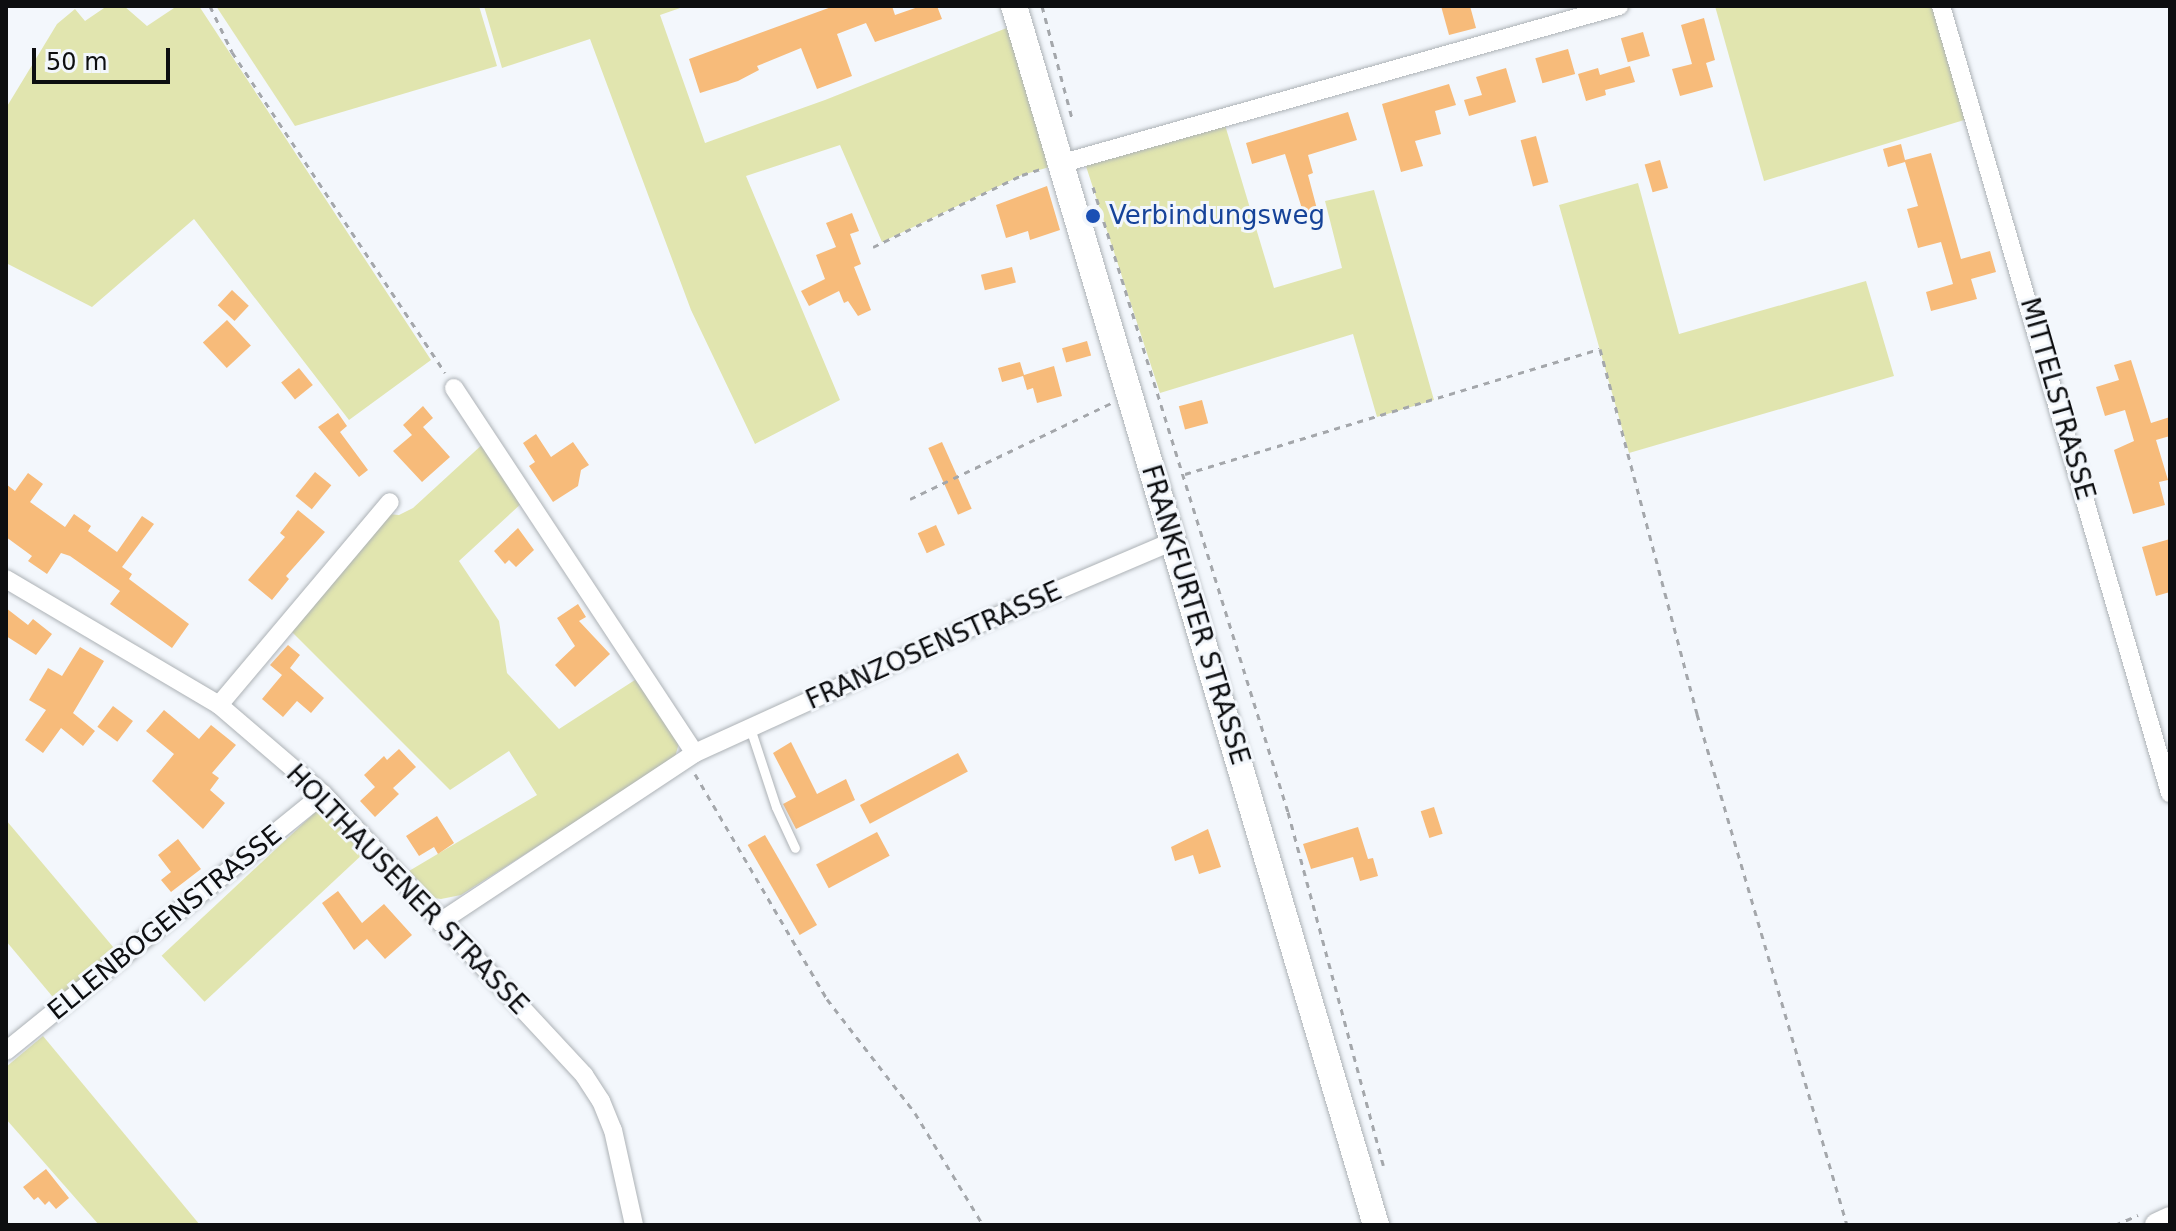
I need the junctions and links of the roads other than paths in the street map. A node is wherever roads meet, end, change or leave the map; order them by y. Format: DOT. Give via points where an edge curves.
graph roads {
  1 [pos="1014,6"];
  2 [pos="1619,6"];
  3 [pos="1941,6"];
  4 [pos="1073,160"];
  5 [pos="454,388"];
  6 [pos="390,502"];
  7 [pos="1173,541"];
  8 [pos="6,579"];
  9 [pos="219,705"];
  10 [pos="750,728"];
  11 [pos="691,756"];
  12 [pos="2170,793"];
  13 [pos="323,794"];
  14 [pos="795,848"];
  15 [pos="440,922"];
  16 [pos="6,1051"];
  17 [pos="2170,1219"];
  18 [pos="634,1225"];
  19 [pos="1376,1225"];
  20 [pos="2157,1225"];
  1 -- 4 [label="main road, FRANKFURTER STRASSE"];
  2 -- 4 [label="street"];
  3 -- 12 [label="street, MITTELSTRASSE"];
  4 -- 7 [label="main road, FRANKFURTER STRASSE" via="1129,394"];
  5 -- 11 [label="street"];
  6 -- 9 [label="street"];
  7 -- 10 [label="street, FRANZOSENSTRASSE"];
  7 -- 19 [label="main road, FRANKFURTER STRASSE"];
  8 -- 9 [label="street, HOLTHAUSENER STRASSE"];
  9 -- 13 [label="street, HOLTHAUSENER STRASSE"];
  10 -- 11 [label="street, FRANZOSENSTRASSE"];
  10 -- 14 [label="lane"];
  11 -- 15 [label="street, FRANZOSENSTRASSE"];
  13 -- 15 [label="street, HOLTHAUSENER STRASSE"];
  13 -- 16 [label="street, ELLENBOGENSTRASSE"];
  15 -- 18 [label="street, HOLTHAUSENER STRASSE" via="584,1075 601,1101 613,1130"];
  17 -- 20 [label="street"];
}
